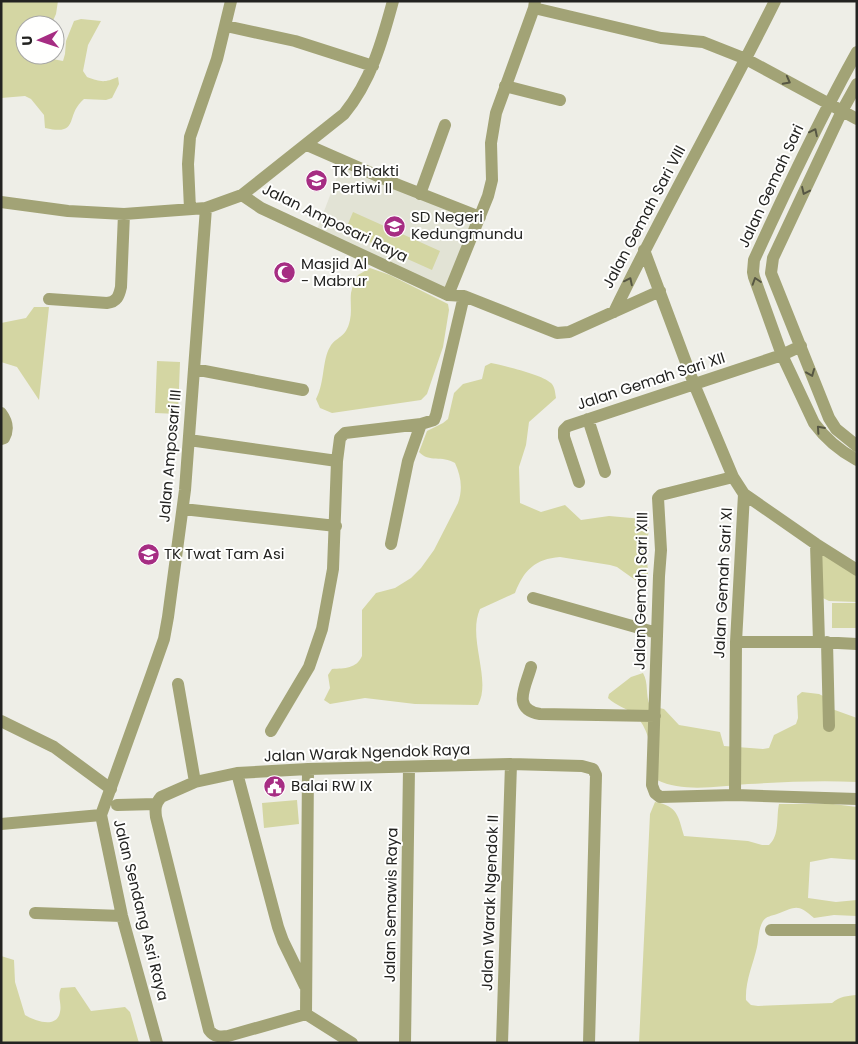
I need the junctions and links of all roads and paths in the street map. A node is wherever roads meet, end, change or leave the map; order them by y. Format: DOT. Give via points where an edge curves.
graph roads {
  1 [pos="231,1"];
  2 [pos="393,1"];
  3 [pos="775,1"];
  4 [pos="534,4"];
  5 [pos="226,26"];
  6 [pos="857,52"];
  7 [pos="746,59"];
  8 [pos="373,66"];
  9 [pos="857,84"];
  10 [pos="505,86"];
  11 [pos="560,100"];
  12 [pos="828,103"];
  13 [pos="842,111"];
  14 [pos="857,119"];
  15 [pos="444,125"];
  16 [pos="307,144"];
  17 [pos="420,194"];
  18 [pos="242,195"];
  19 [pos="1,202"];
  20 [pos="206,208"];
  21 [pos="190,209"];
  22 [pos="124,214"];
  23 [pos="480,217"];
  24 [pos="644,250"];
  25 [pos="660,291"];
  26 [pos="448,295"];
  27 [pos="464,296"];
  28 [pos="49,299"];
  29 [pos="614,312"];
  30 [pos="800,346"];
  31 [pos="782,355"];
  32 [pos="194,369"];
  33 [pos="694,384"];
  34 [pos="303,390"];
  35 [pos="1,413"];
  36 [pos="588,419"];
  37 [pos="421,424"];
  38 [pos="3,438"];
  39 [pos="189,440"];
  40 [pos="857,446"];
  41 [pos="857,460"];
  42 [pos="337,461"];
  43 [pos="605,472"];
  44 [pos="733,477"];
  45 [pos="579,482"];
  46 [pos="744,494"];
  47 [pos="183,509"];
  48 [pos="336,526"];
  49 [pos="391,544"];
  50 [pos="816,544"];
  51 [pos="857,570"];
  52 [pos="533,598"];
  53 [pos="657,633"];
  54 [pos="736,642"];
  55 [pos="823,642"];
  56 [pos="857,644"];
  57 [pos="531,667"];
  58 [pos="178,684"];
  59 [pos="655,716"];
  60 [pos="1,721"];
  61 [pos="829,726"];
  62 [pos="271,730"];
  63 [pos="510,764"];
  64 [pos="409,768"];
  65 [pos="308,769"];
  66 [pos="236,774"];
  67 [pos="195,782"];
  68 [pos="111,789"];
  69 [pos="735,795"];
  70 [pos="857,798"];
  71 [pos="156,804"];
  72 [pos="118,805"];
  73 [pos="101,815"];
  74 [pos="1,824"];
  75 [pos="35,913"];
  76 [pos="122,916"];
  77 [pos="771,930"];
  78 [pos="857,930"];
  79 [pos="306,988"];
  80 [pos="306,1014"];
  81 [pos="157,1043"];
  82 [pos="352,1043"];
  83 [pos="405,1043"];
  84 [pos="502,1043"];
  85 [pos="590,1043"];
  1 -- 5 [label="street"];
  2 -- 8 [label="street"];
  3 -- 7 [label="street, Jalan Gemah Sari VIII"];
  4 -- 7 [label="street" via="661,38 699,41"];
  4 -- 10 [label="street"];
  5 -- 8 [label="street" via="295,41"];
  5 -- 21 [label="street" via="190,137"];
  6 -- 12 [label="street, Jalan Gemah Sari"];
  7 -- 12 [label="street, one-way"];
  7 -- 24 [label="street, Jalan Gemah Sari VIII"];
  8 -- 16 [label="street" via="344,114"];
  9 -- 13 [label="street"];
  10 -- 11 [label="street"];
  10 -- 23 [label="street" via="492,130 491,188"];
  12 -- 13 [label="street"];
  31 -- 12 [label="street, Jalan Gemah Sari, one-way" via="754,277 754,260"];
  13 -- 14 [label="street"];
  13 -- 30 [label="street, one-way" via="773,258 773,280"];
  15 -- 17 [label="street"];
  16 -- 17 [label="street"];
  16 -- 18 [label="street"];
  17 -- 23 [label="street"];
  18 -- 20 [label="street, Jalan Amposari Raya"];
  18 -- 26 [label="street, Jalan Amposari Raya" via="261,208"];
  19 -- 22 [label="street, Jalan Amposari Raya"];
  20 -- 21 [label="street, Jalan Amposari Raya"];
  20 -- 32 [label="street, Jalan Amposari III"];
  21 -- 22 [label="street, Jalan Amposari Raya"];
  22 -- 28 [label="street" via="118,299 111,303"];
  23 -- 26 [label="street"];
  24 -- 25 [label="street"];
  29 -- 24 [label="street, Jalan Gemah Sari VIII, one-way"];
  25 -- 29 [label="street, Jalan Gemah Sari VIII"];
  25 -- 33 [label="street"];
  26 -- 27 [label="street, Jalan Amposari Raya"];
  27 -- 29 [label="street, Jalan Amposari Raya" via="557,333 569,332"];
  27 -- 37 [label="street" via="436,415 434,420"];
  30 -- 31 [label="street, Jalan Gemah Sari XII"];
  30 -- 40 [label="street, one-way" via="829,418 836,429"];
  31 -- 33 [label="street, Jalan Gemah Sari XII"];
  41 -- 31 [label="street, Jalan Gemah Sari, one-way" via="846,454 814,423"];
  32 -- 34 [label="street"];
  32 -- 39 [label="street, Jalan Amposari III"];
  33 -- 36 [label="street, Jalan Gemah Sari XII"];
  33 -- 44 [label="street, Jalan Gemah Sari XI"];
  35 -- 38 [label="street" via="7,426"];
  36 -- 43 [label="street"];
  36 -- 45 [label="street, Jalan Gemah Sari XII" via="568,426 564,433"];
  37 -- 42 [label="street" via="345,433 340,438"];
  37 -- 49 [label="street" via="408,461"];
  39 -- 42 [label="street"];
  39 -- 47 [label="street, Jalan Amposari III"];
  42 -- 48 [label="street"];
  44 -- 46 [label="street, Jalan Gemah Sari XI"];
  44 -- 53 [label="street, Jalan Gemah Sari XIII" via="659,497 661,550"];
  46 -- 50 [label="street"];
  46 -- 54 [label="street, Jalan Gemah Sari XI"];
  47 -- 48 [label="street"];
  47 -- 68 [label="street, Jalan Amposari III" via="164,639"];
  48 -- 62 [label="street" via="334,570 316,649 309,667"];
  50 -- 51 [label="street"];
  50 -- 55 [label="street"];
  52 -- 53 [label="street"];
  53 -- 59 [label="street, Jalan Gemah Sari XIII"];
  54 -- 55 [label="street"];
  54 -- 69 [label="street, Jalan Gemah Sari XI"];
  55 -- 56 [label="street"];
  55 -- 61 [label="street"];
  57 -- 59 [label="street" via="523,693 525,706 531,712"];
  58 -- 67 [label="street"];
  59 -- 69 [label="street, Jalan Gemah Sari XIII" via="652,785 655,793 660,797"];
  60 -- 68 [label="street" via="54,747"];
  63 -- 64 [label="street, Jalan Warak Ngendok Raya"];
  63 -- 84 [label="street, Jalan Warak Ngendok II"];
  63 -- 85 [label="street, Jalan Warak Ngendok Raya" via="586,766 596,775"];
  64 -- 65 [label="street, Jalan Warak Ngendok Raya"];
  64 -- 83 [label="street, Jalan Semawis Raya"];
  65 -- 66 [label="street, Jalan Warak Ngendok Raya"];
  65 -- 79 [label="street"];
  66 -- 67 [label="street, Jalan Warak Ngendok Raya"];
  66 -- 79 [label="street" via="282,942"];
  67 -- 71 [label="street, Jalan Warak Ngendok Raya" via="161,798"];
  68 -- 73 [label="street, Jalan Amposari III"];
  69 -- 70 [label="street"];
  71 -- 72 [label="street"];
  71 -- 80 [label="street" via="156,817 209,1030 217,1036 228,1036"];
  73 -- 74 [label="street, Jalan Sendang Asri Raya"];
  73 -- 76 [label="street, Jalan Sendang Asri Raya"];
  75 -- 76 [label="street"];
  76 -- 81 [label="street, Jalan Sendang Asri Raya"];
  77 -- 78 [label="street"];
  79 -- 80 [label="street"];
  80 -- 82 [label="street"];
}
